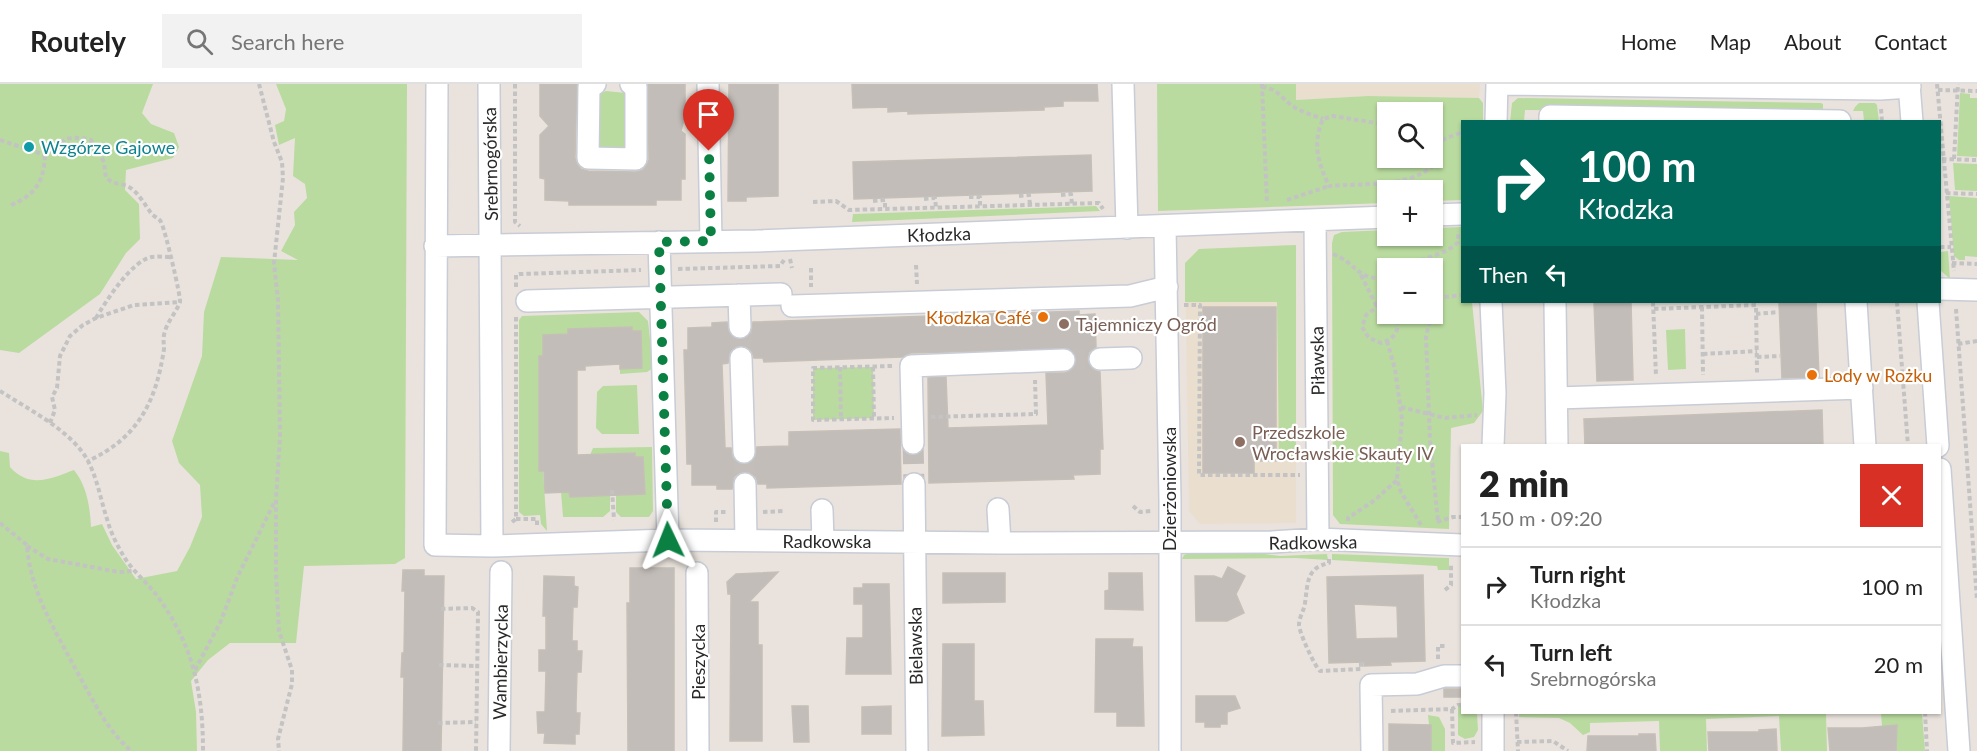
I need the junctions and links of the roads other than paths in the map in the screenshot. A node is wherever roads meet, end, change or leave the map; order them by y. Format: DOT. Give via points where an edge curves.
graph roads {
  1 [pos="437,84"];
  2 [pos="489,84"];
  3 [pos="595,84"];
  4 [pos="631,84"];
  5 [pos="708,84"];
  6 [pos="1123,84"];
  7 [pos="1497,84"];
  8 [pos="1910,85"];
  9 [pos="1842,88"];
  10 [pos="1496,120"];
  11 [pos="1550,120"];
  12 [pos="1782,120"];
  13 [pos="1840,120"];
  14 [pos="1912,120"];
  15 [pos="1377,217"];
  16 [pos="1443,217"];
  17 [pos="1460,219"];
  18 [pos="1315,220"];
  19 [pos="1127,222"];
  20 [pos="1165,227"];
  21 [pos="711,241"];
  22 [pos="659,242"];
  23 [pos="491,244"];
  24 [pos="435,246"];
  25 [pos="1977,290"];
  26 [pos="1948,294"];
  27 [pos="739,295"];
  28 [pos="1168,296"];
  29 [pos="661,298"];
  30 [pos="1491,303"];
  31 [pos="1555,303"];
  32 [pos="1856,303"];
  33 [pos="1928,303"];
  34 [pos="520,306"];
  35 [pos="740,327"];
  36 [pos="741,358"];
  37 [pos="1131,358"];
  38 [pos="1100,359"];
  39 [pos="1064,360"];
  40 [pos="1862,388"];
  41 [pos="1557,398"];
  42 [pos="913,443"];
  43 [pos="1493,444"];
  44 [pos="1557,444"];
  45 [pos="1865,444"];
  46 [pos="1938,444"];
  47 [pos="744,452"];
  48 [pos="745,484"];
  49 [pos="914,484"];
  50 [pos="1941,504"];
  51 [pos="998,509"];
  52 [pos="822,510"];
  53 [pos="1318,539"];
  54 [pos="668,540"];
  55 [pos="746,540"];
  56 [pos="822,541"];
  57 [pos="914,542"];
  58 [pos="1000,543"];
  59 [pos="1170,543"];
  60 [pos="1461,544"];
  61 [pos="501,545"];
  62 [pos="501,572"];
  63 [pos="698,573"];
  64 [pos="1945,642"];
  65 [pos="1461,676"];
  66 [pos="1493,714"];
  67 [pos="1493,746"];
  68 [pos="499,751"];
  69 [pos="698,751"];
  70 [pos="917,751"];
  71 [pos="1170,751"];
  72 [pos="1372,751"];
  73 [pos="1959,751"];
  1 -- 24 [label="street"];
  2 -- 23 [label="street, Srebrnogórska"];
  3 -- 4 [label="street" via="589,87 588,158 636,159 636,87"];
  5 -- 21 [label="street"];
  6 -- 19 [label="street"];
  7 -- 9 [label="street"];
  7 -- 10 [label="street"];
  8 -- 9 [label="street"];
  8 -- 14 [label="street"];
  9 -- 13 [label="street"];
  11 -- 12 [label="street" via="1550,116"];
  15 -- 18 [label="street, Kłodzka"];
  16 -- 17 [label="street"];
  18 -- 20 [label="street, Kłodzka"];
  18 -- 53 [label="street, Piławska"];
  19 -- 20 [label="street, Kłodzka"];
  19 -- 21 [label="street, Kłodzka"];
  20 -- 28 [label="street, Dzierżoniowska"];
  21 -- 22 [label="street, Kłodzka"];
  22 -- 23 [label="street, Kłodzka"];
  22 -- 29 [label="street"];
  23 -- 24 [label="street, Kłodzka"];
  23 -- 61 [label="street"];
  24 -- 61 [label="street, Radkowska" via="435,545"];
  25 -- 26 [label="street"];
  27 -- 28 [label="street" via="787,300"];
  27 -- 29 [label="street"];
  27 -- 35 [label="street"];
  28 -- 59 [label="street, Dzierżoniowska"];
  29 -- 34 [label="street"];
  29 -- 54 [label="street"];
  30 -- 43 [label="street"];
  31 -- 41 [label="street"];
  32 -- 40 [label="street"];
  33 -- 46 [label="street"];
  36 -- 47 [label="street"];
  37 -- 38 [label="street"];
  39 -- 42 [label="street" via="911,366"];
  40 -- 41 [label="street"];
  40 -- 45 [label="street"];
  41 -- 44 [label="street"];
  48 -- 55 [label="street"];
  49 -- 57 [label="street, Bielawska"];
  50 -- 64 [label="street"];
  51 -- 58 [label="street"];
  52 -- 56 [label="street"];
  53 -- 59 [label="street, Radkowska"];
  53 -- 60 [label="street, Radkowska"];
  54 -- 55 [label="street, Radkowska"];
  54 -- 61 [label="street, Radkowska"];
  55 -- 56 [label="street, Radkowska"];
  56 -- 57 [label="street, Radkowska"];
  57 -- 58 [label="street, Radkowska"];
  57 -- 70 [label="street, Bielawska"];
  58 -- 59 [label="street, Radkowska"];
  59 -- 71 [label="street, Dzierżoniowska"];
  62 -- 68 [label="street, Wambierzycka"];
  63 -- 69 [label="street, Pieszycka"];
  64 -- 73 [label="street"];
  65 -- 72 [label="street" via="1444,676 1417,684 1371,685"];
  66 -- 67 [label="street"];
}
